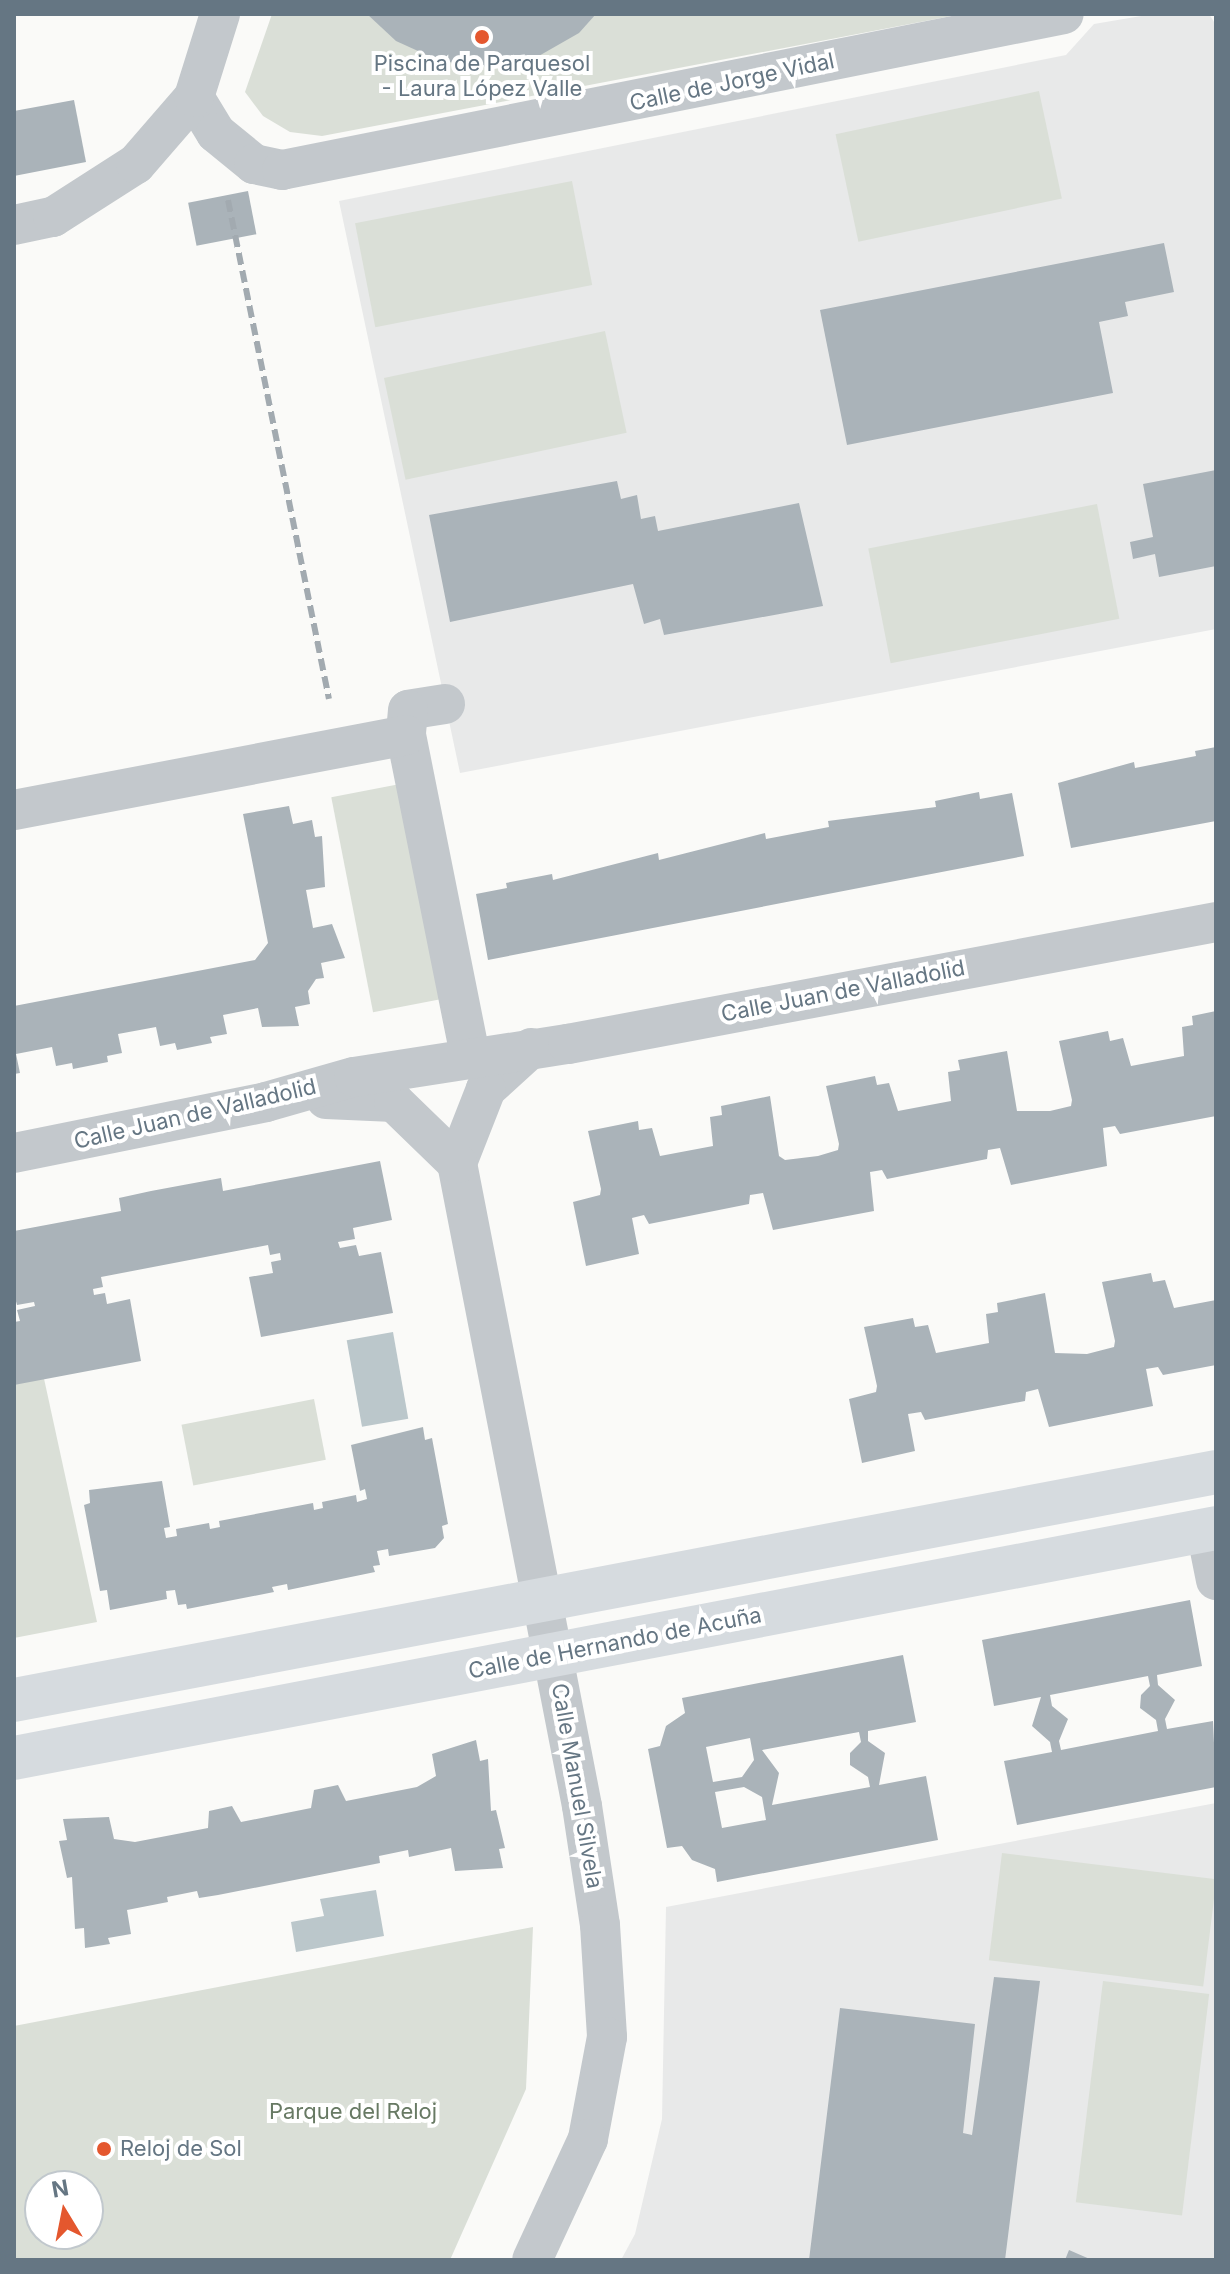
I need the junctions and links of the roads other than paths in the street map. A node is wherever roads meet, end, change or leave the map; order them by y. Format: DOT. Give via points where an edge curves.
graph roads {
  1 [pos="220,14"];
  2 [pos="1064,14"];
  3 [pos="194,97"];
  4 [pos="14,225"];
  5 [pos="445,704"];
  6 [pos="406,735"];
  7 [pos="14,810"];
  8 [pos="1216,922"];
  9 [pos="531,1048"];
  10 [pos="470,1056"];
  11 [pos="266,1102"];
  12 [pos="14,1153"];
  13 [pos="457,1163"];
  14 [pos="1216,1472"];
  15 [pos="1211,1529"];
  16 [pos="1216,1580"];
  17 [pos="539,1600"];
  18 [pos="554,1654"];
  19 [pos="14,1700"];
  20 [pos="14,1758"];
  21 [pos="532,2260"];
  1 -- 3 [label="street"];
  2 -- 3 [label="street, Calle de Jorge Vidal" via="282,170 254,164 216,133"];
  3 -- 4 [label="street" via="136,164 53,217"];
  5 -- 6 [label="street" via="408,710"];
  6 -- 7 [label="street"];
  6 -- 10 [label="street"];
  8 -- 9 [label="street, Calle Juan de Valladolid"];
  9 -- 10 [label="street, Calle Juan de Valladolid"];
  9 -- 13 [label="street" via="486,1089"];
  10 -- 11 [label="street, Calle Juan de Valladolid" via="354,1077"];
  11 -- 12 [label="street, Calle Juan de Valladolid"];
  11 -- 13 [label="street" via="353,1097 394,1102"];
  13 -- 17 [label="street, Calle Manuel Silvela"];
  14 -- 17 [label="street"];
  15 -- 16 [label="street"];
  15 -- 18 [label="street, Calle de Hernando de Acuña"];
  17 -- 18 [label="street, Calle Manuel Silvela"];
  17 -- 19 [label="street"];
  18 -- 20 [label="street, Calle de Hernando de Acuña"];
  18 -- 21 [label="street, Calle Manuel Silvela" via="600,1925 607,2037 588,2139"];
}
